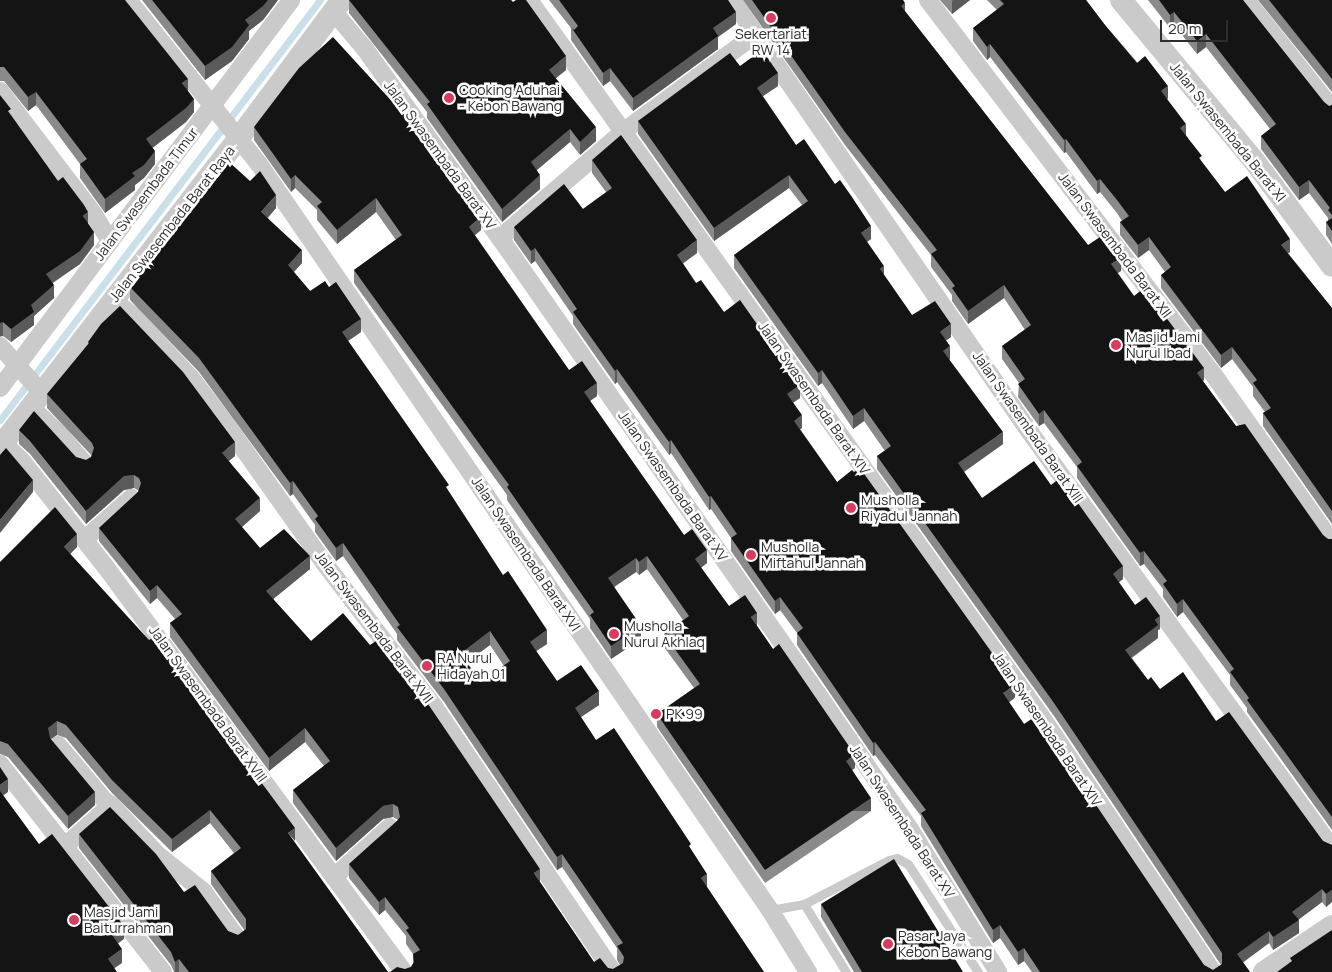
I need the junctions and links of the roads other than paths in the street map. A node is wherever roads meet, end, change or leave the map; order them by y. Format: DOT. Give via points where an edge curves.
graph roads {
  1 [pos="128,0"];
  2 [pos="291,0"];
  3 [pos="529,0"];
  4 [pos="732,0"];
  5 [pos="928,0"];
  6 [pos="1121,0"];
  7 [pos="1246,0"];
  8 [pos="338,3"];
  9 [pos="756,34"];
  10 [pos="0,91"];
  11 [pos="216,109"];
  12 [pos="1332,109"];
  13 [pos="624,131"];
  14 [pos="237,135"];
  15 [pos="500,238"];
  16 [pos="110,241"];
  17 [pos="1332,266"];
  18 [pos="112,299"];
  19 [pos="0,346"];
  20 [pos="20,371"];
  21 [pos="0,388"];
  22 [pos="37,396"];
  23 [pos="1,445"];
  24 [pos="84,463"];
  25 [pos="132,498"];
  26 [pos="85,539"];
  27 [pos="1332,542"];
  28 [pos="58,745"];
  29 [pos="0,764"];
  30 [pos="111,805"];
  31 [pos="390,827"];
  32 [pos="65,846"];
  33 [pos="1332,848"];
  34 [pos="334,877"];
  35 [pos="804,904"];
  36 [pos="770,910"];
  37 [pos="1332,926"];
  38 [pos="237,938"];
  39 [pos="163,972"];
  40 [pos="404,972"];
  41 [pos="613,972"];
  42 [pos="808,972"];
  43 [pos="846,972"];
  44 [pos="978,972"];
  45 [pos="998,972"];
  46 [pos="1213,972"];
  47 [pos="1264,972"];
  1 -- 11 [label="street, Jalan Swasembada Barat XVI"];
  2 -- 11 [label="street, Jalan Swasembada Timur"];
  3 -- 13 [label="street, Jalan Swasembada Barat XIV"];
  4 -- 9 [label="street, Jalan Swasembada Barat XIII"];
  5 -- 27 [label="street, Jalan Swasembada Barat XII" via="1218,380"];
  6 -- 17 [label="street, Jalan Swasembada Barat XI" via="1255,162"];
  7 -- 12 [label="street"];
  8 -- 14 [label="street, Jalan Swasembada Barat Raya"];
  8 -- 15 [label="street, Jalan Swasembada Barat XV" via="364,50"];
  9 -- 13 [label="street"];
  9 -- 33 [label="street, Jalan Swasembada Barat XIII" via="1029,431"];
  10 -- 16 [label="street" via="93,213"];
  11 -- 14 [label="street, Jalan Swasembada Barat XVI"];
  11 -- 16 [label="street, Jalan Swasembada Timur"];
  13 -- 15 [label="street"];
  13 -- 46 [label="street, Jalan Swasembada Barat XIV" via="1045,722"];
  14 -- 18 [label="street, Jalan Swasembada Barat Raya"];
  14 -- 36 [label="street, Jalan Swasembada Barat XVI"];
  15 -- 45 [label="street, Jalan Swasembada Barat XV" via="905,823"];
  16 -- 20 [label="street, Jalan Swasembada Timur"];
  18 -- 22 [label="street, Jalan Swasembada Barat Raya"];
  18 -- 41 [label="street, Jalan Swasembada Barat XVII" via="132,315 191,378 224,420 325,564 435,708"];
  19 -- 20 [label="street"];
  20 -- 21 [label="street, Jalan Swasembada Timur"];
  20 -- 22 [label="street"];
  22 -- 23 [label="street, Jalan Swasembada Barat Raya"];
  22 -- 24 [label="street" via="58,434"];
  23 -- 26 [label="street, Jalan Swasembada Barat XVIII" via="22,461"];
  25 -- 26 [label="street"];
  26 -- 34 [label="street, Jalan Swasembada Barat XVIII"];
  28 -- 30 [label="street"];
  29 -- 32 [label="street"];
  30 -- 32 [label="street"];
  30 -- 38 [label="street" via="158,855 203,891"];
  31 -- 34 [label="street"];
  32 -- 39 [label="street"];
  34 -- 40 [label="street, Jalan Swasembada Barat XVIII"];
  35 -- 36 [label="lane"];
  35 -- 43 [label="lane"];
  35 -- 44 [label="lane" via="889,860 903,860"];
  36 -- 42 [label="street, Jalan Swasembada Barat XVI"];
  37 -- 47 [label="street"];
}
